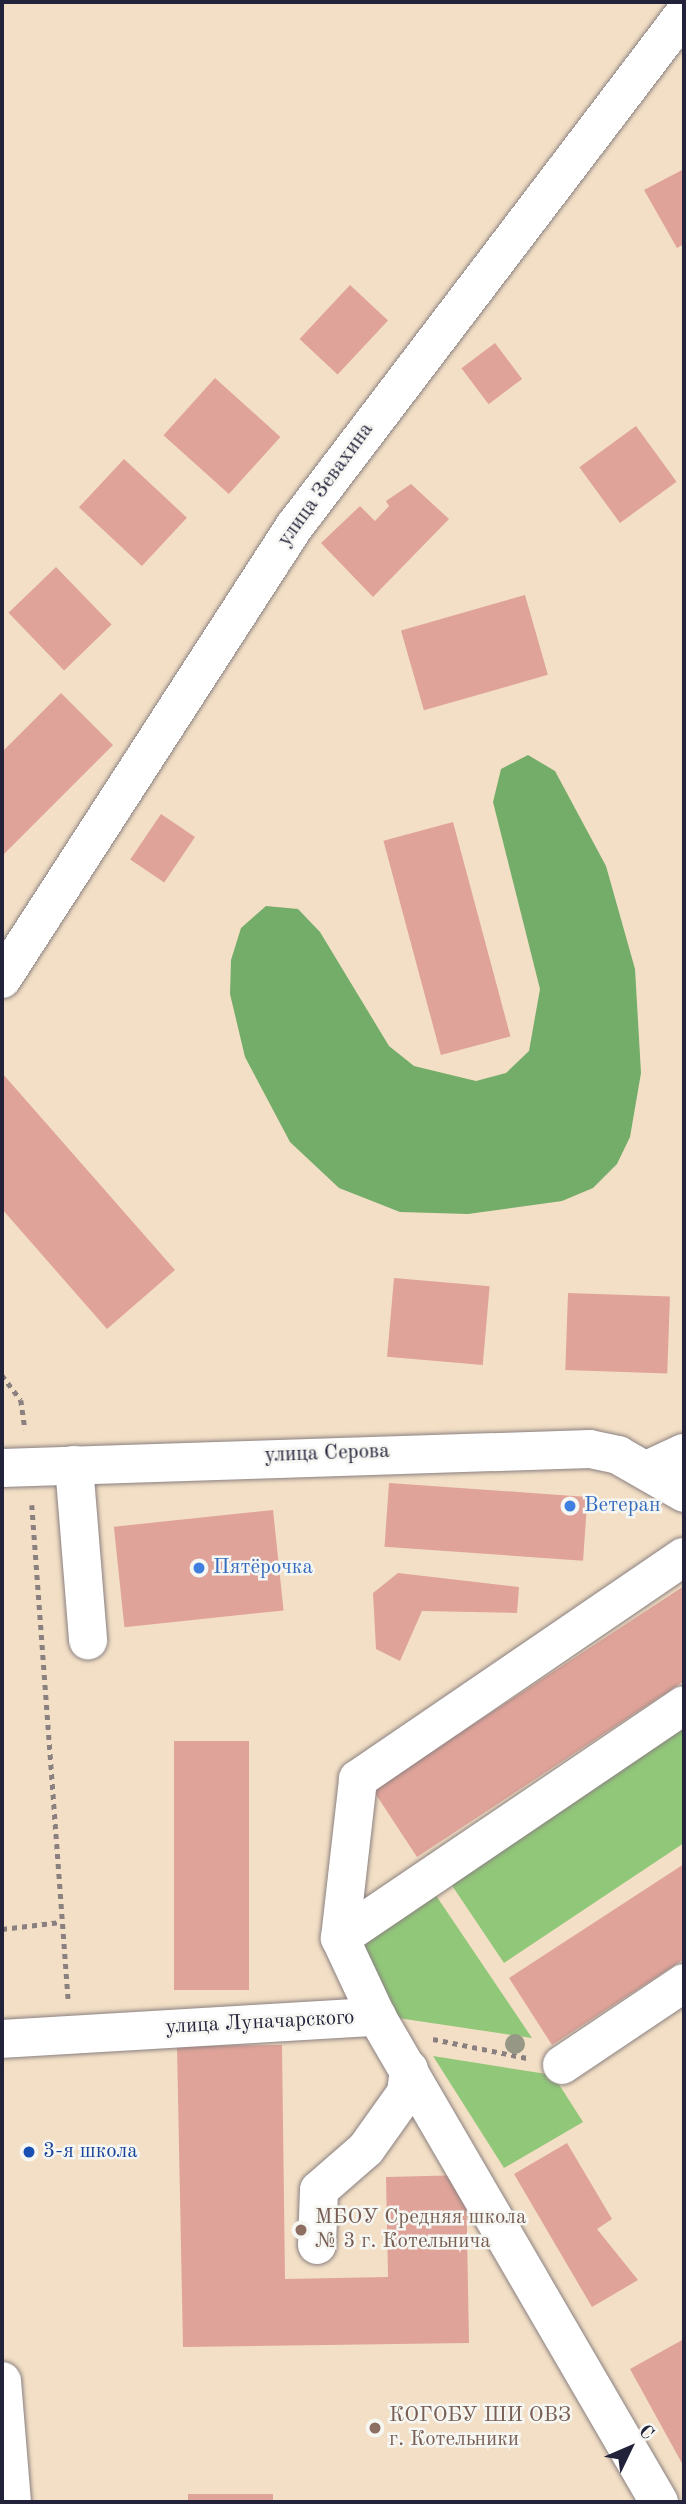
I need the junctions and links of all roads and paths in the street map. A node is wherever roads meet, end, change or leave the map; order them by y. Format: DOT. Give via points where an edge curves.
graph roads {
  1 [pos="684,14"];
  2 [pos="2,979"];
  3 [pos="2,1375"];
  4 [pos="684,1453"];
  5 [pos="74,1465"];
  6 [pos="16,1467"];
  7 [pos="649,1469"];
  8 [pos="684,1493"];
  9 [pos="684,1557"];
  10 [pos="88,1640"];
  11 [pos="684,1705"];
  12 [pos="61,1922"];
  13 [pos="2,1929"];
  14 [pos="340,1938"];
  15 [pos="684,1983"];
  16 [pos="381,2023"];
  17 [pos="71,2034"];
  18 [pos="2,2039"];
  19 [pos="562,2065"];
  20 [pos="409,2070"];
  21 [pos="317,2245"];
  22 [pos="2,2381"];
  23 [pos="12,2502"];
  24 [pos="659,2502"];
  1 -- 2 [label="street, улица Зевахина" via="294,527"];
  3 -- 6 [label="path" via="21,1400"];
  4 -- 7 [label="street"];
  5 -- 6 [label="street, улица Серова"];
  5 -- 7 [label="street, улица Серова" via="590,1449"];
  5 -- 10 [label="street"];
  6 -- 12 [label="path"];
  7 -- 8 [label="street, улица Серова"];
  9 -- 14 [label="street" via="358,1779"];
  11 -- 14 [label="street"];
  12 -- 13 [label="path"];
  12 -- 17 [label="path"];
  14 -- 16 [label="street"];
  15 -- 19 [label="street"];
  16 -- 17 [label="street, улица Луначарского"];
  16 -- 19 [label="path"];
  16 -- 20 [label="street, улица Луначарского"];
  17 -- 18 [label="street, улица Луначарского"];
  20 -- 21 [label="street" via="406,2093 366,2150 319,2190"];
  20 -- 24 [label="street, улица Луначарского"];
  22 -- 23 [label="street"];
}
